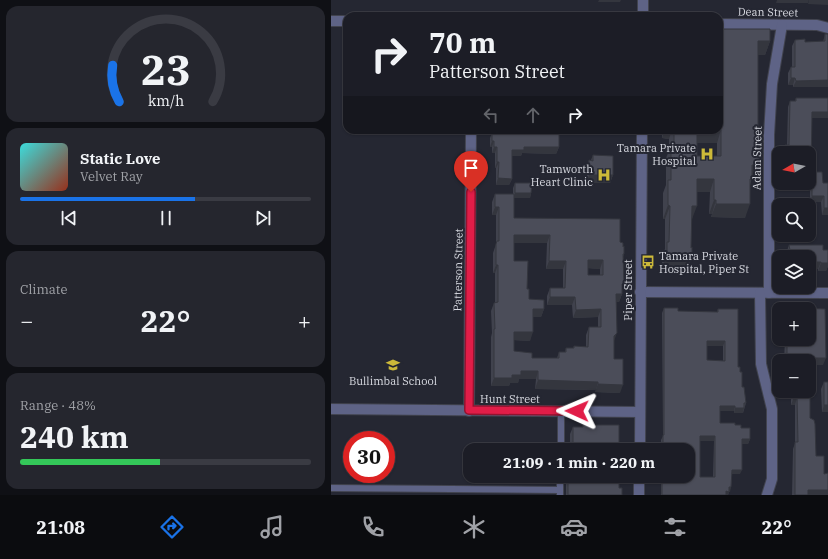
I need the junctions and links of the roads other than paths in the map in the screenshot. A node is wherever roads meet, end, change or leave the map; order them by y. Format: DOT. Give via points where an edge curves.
graph roads {
  1 [pos="643,0"];
  2 [pos="643,12"];
  3 [pos="331,21"];
  4 [pos="343,22"];
  5 [pos="828,22"];
  6 [pos="723,24"];
  7 [pos="782,25"];
  8 [pos="817,25"];
  9 [pos="828,28"];
  10 [pos="471,134"];
  11 [pos="642,134"];
  12 [pos="640,292"];
  13 [pos="765,293"];
  14 [pos="828,293"];
  15 [pos="331,409"];
  16 [pos="469,410"];
  17 [pos="561,411"];
  18 [pos="641,412"];
  19 [pos="561,443"];
  20 [pos="640,443"];
  21 [pos="561,483"];
  22 [pos="639,483"];
  23 [pos="331,488"];
  24 [pos="560,493"];
  25 [pos="639,495"];
  26 [pos="767,495"];
  1 -- 2 [label="street"];
  3 -- 4 [label="street"];
  5 -- 8 [label="street, Dean Street"];
  6 -- 7 [label="street, Dean Street"];
  7 -- 8 [label="street, Dean Street"];
  7 -- 13 [label="street, Adam Street" via="772,84"];
  8 -- 9 [label="street, Dean Street"];
  10 -- 16 [label="street, Patterson Street"];
  11 -- 12 [label="street, Piper Street"];
  12 -- 13 [label="street"];
  12 -- 18 [label="street, Piper Street"];
  13 -- 14 [label="street"];
  13 -- 26 [label="street, Adam Street" via="761,364 773,422 771,479"];
  15 -- 16 [label="street, Hunt Street"];
  16 -- 17 [label="street, Hunt Street"];
  17 -- 18 [label="street, Hunt Street"];
  17 -- 19 [label="lane"];
  18 -- 20 [label="street, Piper Street"];
  21 -- 24 [label="lane"];
  22 -- 25 [label="street"];
  23 -- 24 [label="lane"];
}
